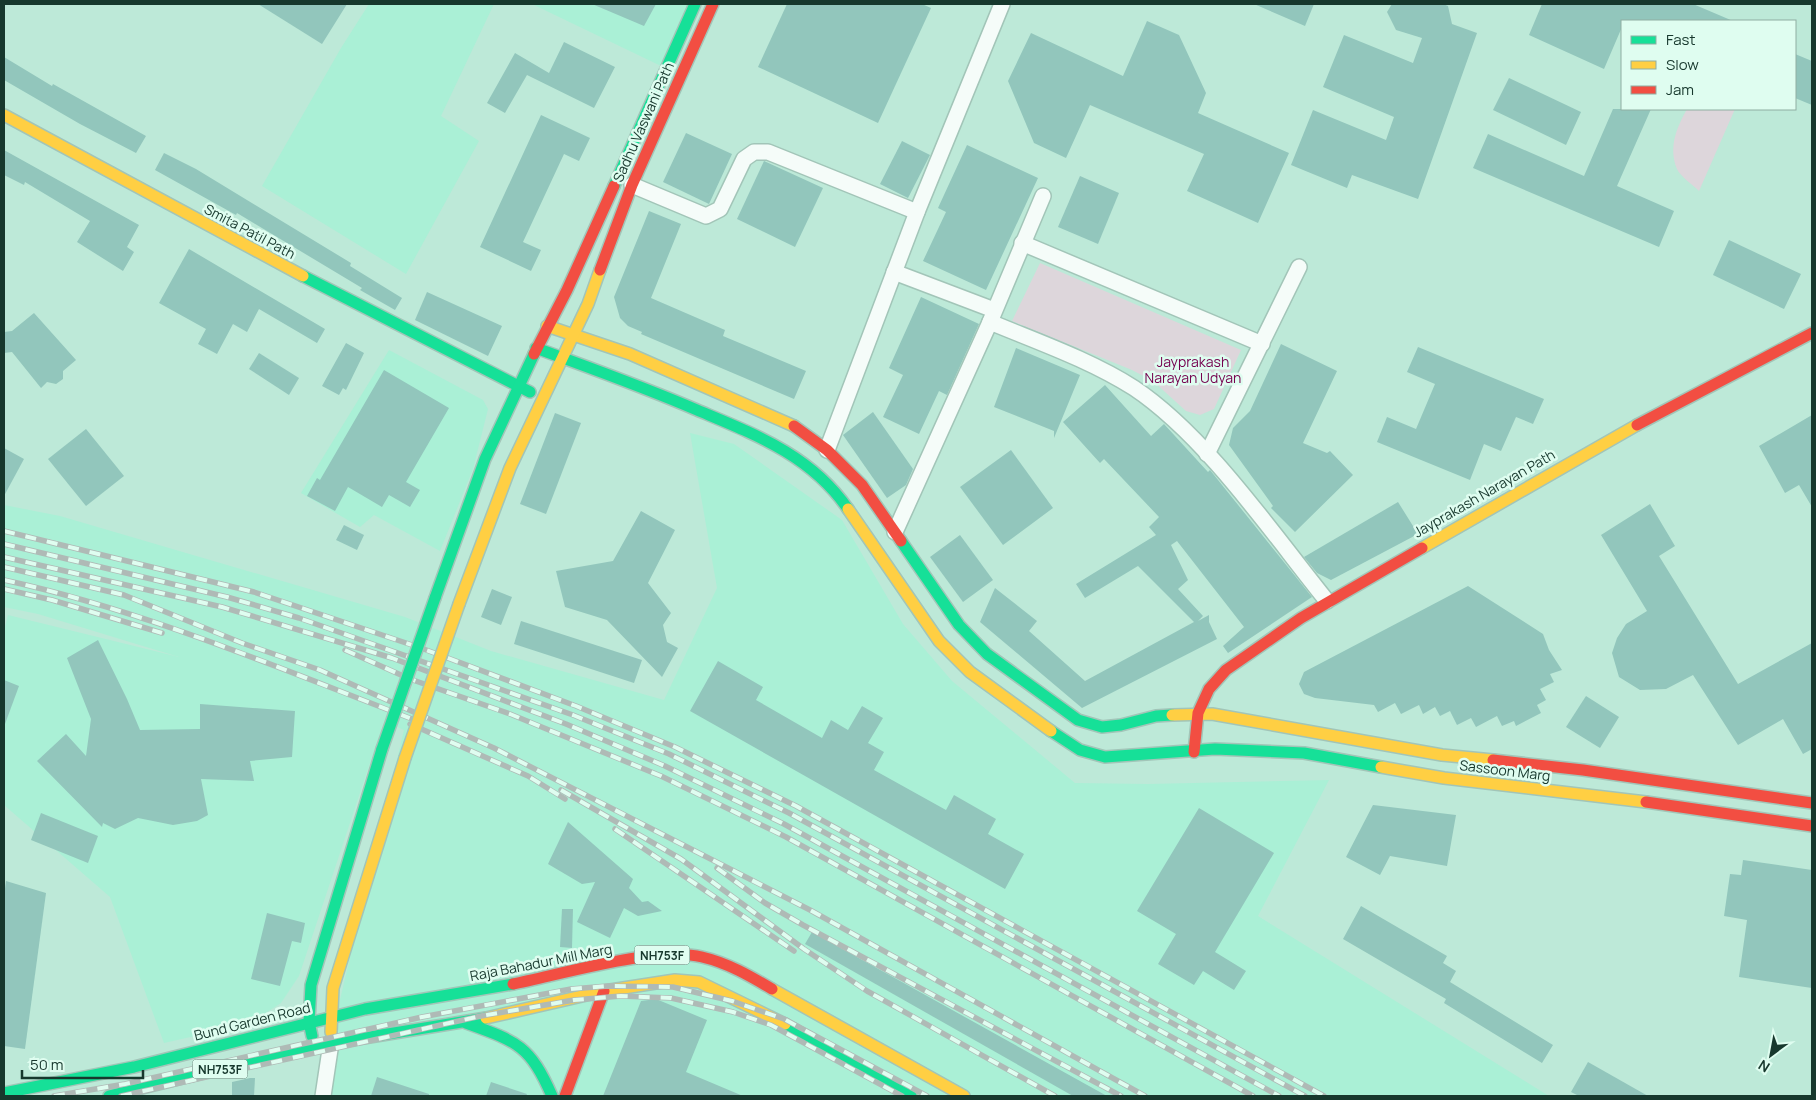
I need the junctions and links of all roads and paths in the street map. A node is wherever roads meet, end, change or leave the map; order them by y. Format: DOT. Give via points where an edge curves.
graph roads {
  1 [pos="695,4"];
  2 [pos="713,4"];
  3 [pos="1002,4"];
  4 [pos="4,114"];
  5 [pos="632,185"];
  6 [pos="1043,196"];
  7 [pos="917,212"];
  8 [pos="1022,243"];
  9 [pos="1299,267"];
  10 [pos="894,272"];
  11 [pos="992,316"];
  12 [pos="547,326"];
  13 [pos="1812,333"];
  14 [pos="574,335"];
  15 [pos="1262,344"];
  16 [pos="536,348"];
  17 [pos="563,358"];
  18 [pos="519,387"];
  19 [pos="544,399"];
  20 [pos="827,450"];
  21 [pos="1207,454"];
  22 [pos="895,532"];
  23 [pos="1327,601"];
  24 [pos="1198,713"];
  25 [pos="1194,752"];
  26 [pos="1812,803"];
  27 [pos="1812,826"];
  28 [pos="604,991"];
  29 [pos="331,1018"];
  30 [pos="309,1022"];
  31 [pos="466,1023"];
  32 [pos="331,1043"];
  33 [pos="314,1046"];
  34 [pos="4,1094"];
  35 [pos="109,1096"];
  36 [pos="322,1096"];
  37 [pos="552,1096"];
  38 [pos="564,1096"];
  39 [pos="911,1096"];
  40 [pos="964,1096"];
  1 -- 12 [label="main road" via="567,290"];
  2 -- 5 [label="main road, Sadhu Vaswani Path"];
  3 -- 7 [label="street"];
  4 -- 18 [label="main road, Smita Patil Path" via="359,306"];
  5 -- 7 [label="street" via="706,216 720,209 744,159 754,152 768,152"];
  5 -- 14 [label="main road, Sadhu Vaswani Path"];
  6 -- 8 [label="street"];
  7 -- 10 [label="street"];
  8 -- 11 [label="street"];
  8 -- 15 [label="street"];
  9 -- 15 [label="street"];
  10 -- 11 [label="street"];
  10 -- 20 [label="street"];
  11 -- 21 [label="street" via="1134,388 1160,408"];
  11 -- 22 [label="street"];
  12 -- 14 [label="main road, Sassoon Marg"];
  12 -- 16 [label="main road"];
  13 -- 23 [label="main road, Jayprakash Narayan Path" via="1600,444"];
  14 -- 17 [label="main road, Sadhu Vaswani Path"];
  14 -- 20 [label="main road, Sassoon Marg" via="630,354 791,424"];
  15 -- 21 [label="street"];
  16 -- 17 [label="main road, Sassoon Marg"];
  16 -- 18 [label="main road"];
  17 -- 19 [label="main road, Sadhu Vaswani Path"];
  17 -- 25 [label="main road, Sassoon Marg" via="641,386 776,444 810,469 843,502 939,641 977,678 1072,747 1105,757"];
  18 -- 19 [label="main road, Smita Patil Path"];
  18 -- 30 [label="main road, bridge" via="485,459 382,749 311,985"];
  19 -- 29 [label="main road, Sadhu Vaswani Path, bridge" via="510,468 405,758 333,988"];
  20 -- 22 [label="main road, Sassoon Marg" via="862,485"];
  21 -- 23 [label="street"];
  22 -- 24 [label="main road, Sassoon Marg" via="959,624 987,654 1078,720 1102,727 1156,716"];
  23 -- 24 [label="main road, Jayprakash Narayan Path" via="1226,670 1209,689"];
  24 -- 25 [label="main road, Jayprakash Narayan Path"];
  24 -- 26 [label="main road, Sassoon Marg" via="1442,755 1583,770"];
  25 -- 27 [label="main road, Sassoon Marg" via="1215,749 1304,753 1444,778 1587,793"];
  28 -- 31 [label="main road, NH753F"];
  28 -- 38 [label="main road"];
  28 -- 39 [label="main road, NH753F" via="675,980 699,982 795,1029"];
  29 -- 30 [label="main road, Bund Garden Road / NH753F"];
  29 -- 32 [label="main road, Sadhu Vaswani Path"];
  29 -- 40 [label="main road, Raja Bahadur Mill Marg / NH753F" via="364,1009 493,988 639,958 675,954 702,957 737,969"];
  30 -- 33 [label="main road"];
  30 -- 34 [label="main road, Bund Garden Road / NH753F" via="134,1067"];
  31 -- 32 [label="main road, NH753F"];
  31 -- 37 [label="main road" via="514,1040 530,1052"];
  32 -- 33 [label="main road, NH753F"];
  32 -- 36 [label="street"];
  33 -- 35 [label="main road, NH753F"];
}
